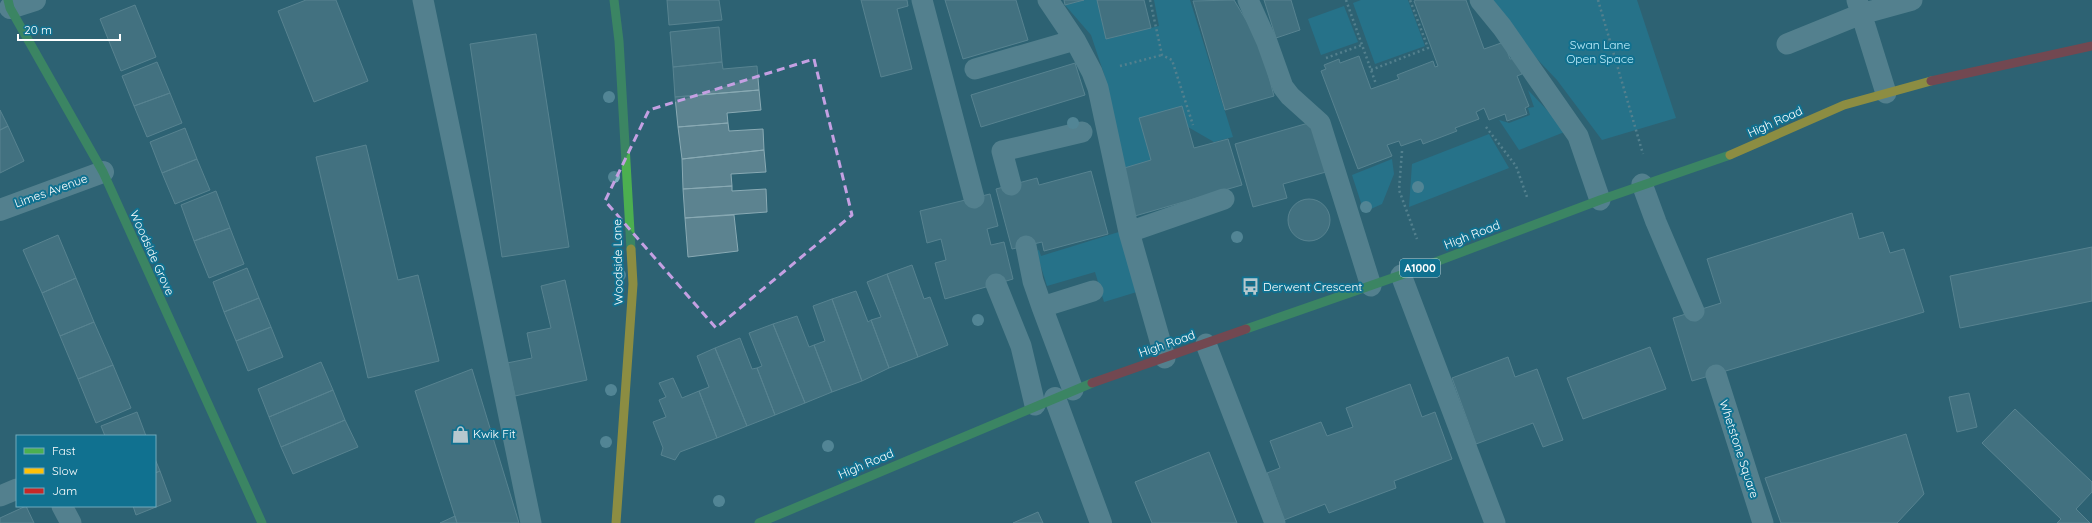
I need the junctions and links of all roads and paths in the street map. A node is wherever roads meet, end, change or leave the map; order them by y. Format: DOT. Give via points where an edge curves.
graph roads {
  1 [pos="35,0"];
  2 [pos="423,0"];
  3 [pos="614,0"];
  4 [pos="922,0"];
  5 [pos="1048,0"];
  6 [pos="1150,0"];
  7 [pos="1248,0"];
  8 [pos="1346,0"];
  9 [pos="1410,0"];
  10 [pos="1480,0"];
  11 [pos="1598,0"];
  12 [pos="1912,0"];
  13 [pos="9,4"];
  14 [pos="1859,7"];
  15 [pos="1075,40"];
  16 [pos="1788,44"];
  17 [pos="1362,45"];
  18 [pos="2092,46"];
  19 [pos="1162,56"];
  20 [pos="1326,58"];
  21 [pos="975,69"];
  22 [pos="1371,70"];
  23 [pos="1092,72"];
  24 [pos="1376,84"];
  25 [pos="1886,93"];
  26 [pos="1193,125"];
  27 [pos="1486,127"];
  28 [pos="1082,132"];
  29 [pos="1402,151"];
  30 [pos="103,172"];
  31 [pos="1647,183"];
  32 [pos="1011,185"];
  33 [pos="974,198"];
  34 [pos="1224,199"];
  35 [pos="1600,200"];
  36 [pos="0,210"];
  37 [pos="1537,223"];
  38 [pos="1128,232"];
  39 [pos="1026,246"];
  40 [pos="1427,266"];
  41 [pos="1401,275"];
  42 [pos="996,284"];
  43 [pos="1371,286"];
  44 [pos="1093,290"];
  45 [pos="1042,307"];
  46 [pos="1694,311"];
  47 [pos="1206,344"];
  48 [pos="1165,358"];
  49 [pos="1716,375"];
  50 [pos="1054,398"];
  51 [pos="16,489"];
  52 [pos="0,496"];
  53 [pos="63,507"];
  54 [pos="71,523"];
  55 [pos="262,523"];
  56 [pos="531,523"];
  57 [pos="616,523"];
  58 [pos="759,523"];
  59 [pos="1101,523"];
  60 [pos="1275,523"];
  61 [pos="1495,523"];
  62 [pos="1763,523"];
  1 -- 13 [label="street"];
  2 -- 56 [label="lane"];
  3 -- 57 [label="main road, Woodside Lane" via="619,41 633,284"];
  4 -- 33 [label="lane"];
  5 -- 15 [label="lane"];
  6 -- 19 [label="path"];
  7 -- 43 [label="lane" via="1283,87 1320,123"];
  8 -- 17 [label="path"];
  9 -- 22 [label="path" via="1428,48"];
  10 -- 35 [label="lane" via="1502,27 1578,136"];
  11 -- 31 [label="path"];
  12 -- 14 [label="lane"];
  13 -- 30 [label="main road, Woodside Grove"];
  14 -- 16 [label="lane"];
  14 -- 25 [label="lane"];
  15 -- 21 [label="lane"];
  15 -- 23 [label="lane"];
  17 -- 20 [label="path"];
  17 -- 22 [label="path"];
  18 -- 25 [label="main road, High Road / A1000"];
  19 -- 23 [label="path"];
  19 -- 26 [label="path" via="1172,60"];
  22 -- 24 [label="path"];
  23 -- 38 [label="lane" via="1098,88"];
  25 -- 31 [label="main road, High Road / A1000" via="1844,105 1730,155"];
  27 -- 37 [label="path" via="1516,166"];
  28 -- 32 [label="lane" via="1002,151"];
  29 -- 40 [label="path" via="1399,190"];
  30 -- 36 [label="street, Limes Avenue"];
  30 -- 55 [label="main road, Woodside Grove"];
  31 -- 35 [label="main road, High Road / A1000"];
  31 -- 46 [label="lane" via="1656,222"];
  34 -- 38 [label="lane"];
  35 -- 37 [label="main road, High Road / A1000"];
  37 -- 40 [label="main road, High Road / A1000"];
  38 -- 48 [label="lane"];
  39 -- 45 [label="lane" via="1033,281"];
  40 -- 41 [label="main road, High Road / A1000"];
  41 -- 43 [label="main road, High Road / A1000"];
  41 -- 61 [label="lane"];
  42 -- 50 [label="lane" via="1021,346"];
  43 -- 47 [label="main road, High Road / A1000"];
  44 -- 45 [label="lane"];
  45 -- 50 [label="lane"];
  47 -- 48 [label="main road, High Road / A1000"];
  47 -- 60 [label="lane"];
  48 -- 50 [label="main road, High Road / A1000"];
  49 -- 62 [label="lane, Whetstone Square"];
  50 -- 58 [label="main road, High Road / A1000"];
  50 -- 59 [label="street"];
  51 -- 52 [label="lane"];
  53 -- 54 [label="lane"];
}
